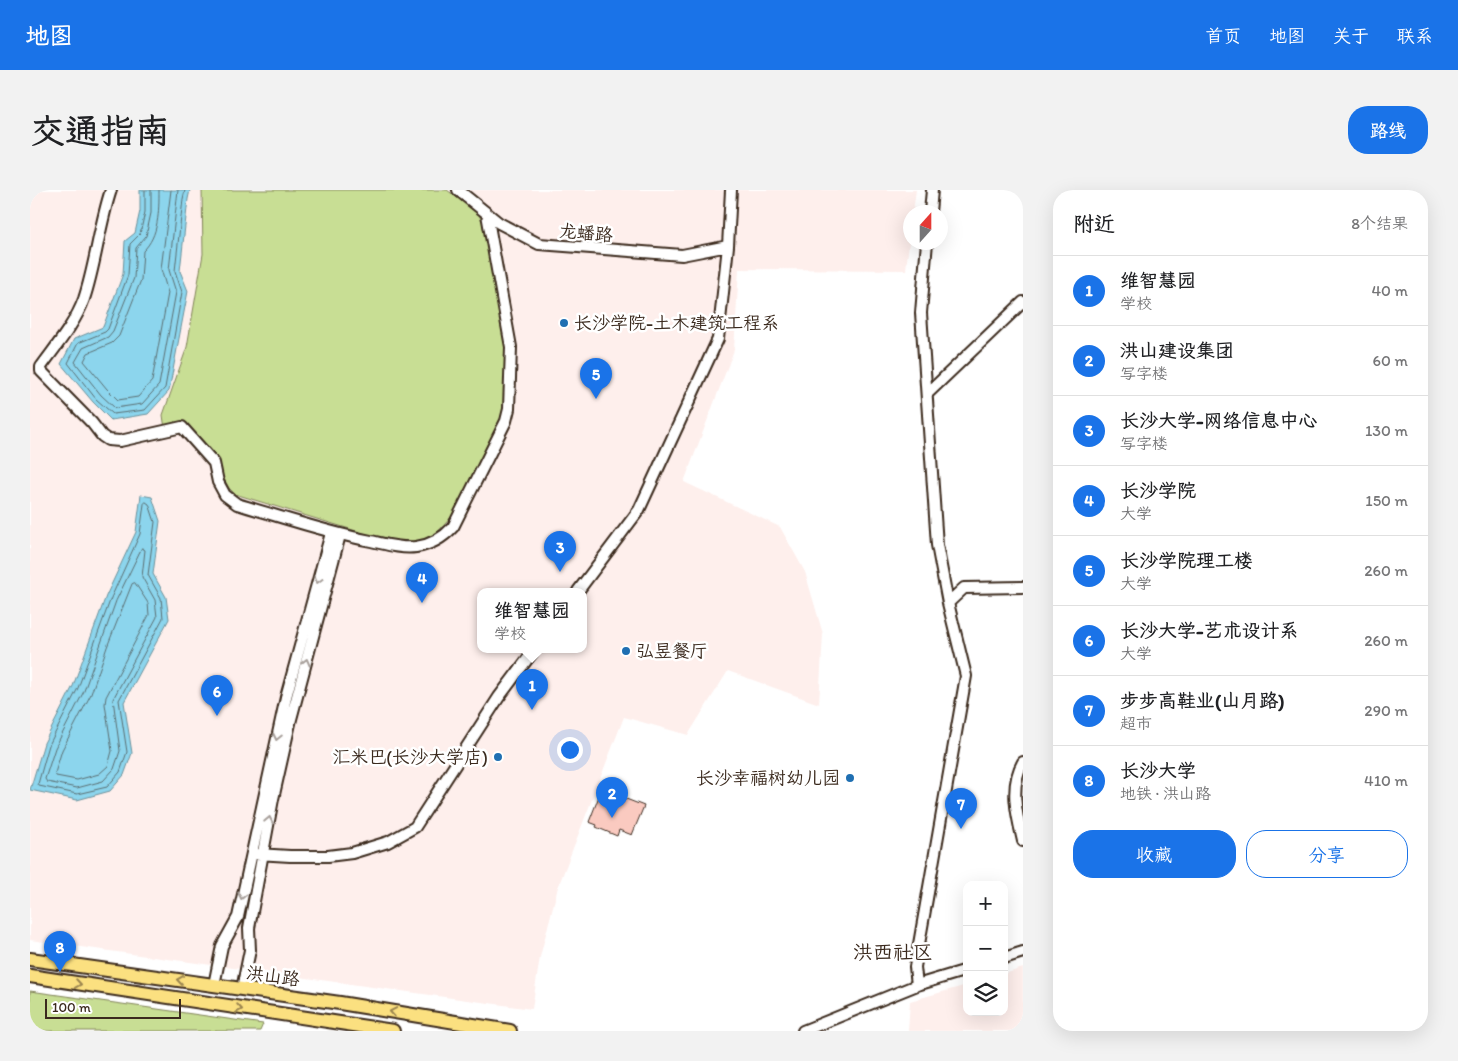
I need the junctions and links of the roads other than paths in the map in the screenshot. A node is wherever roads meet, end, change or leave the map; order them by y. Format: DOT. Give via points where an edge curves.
graph roads {
  1 [pos="111,190"];
  2 [pos="458,190"];
  3 [pos="731,190"];
  4 [pos="932,190"];
  5 [pos="931,205"];
  6 [pos="488,214"];
  7 [pos="728,246"];
  8 [pos="926,250"];
  9 [pos="1023,302"];
  10 [pos="926,394"];
  11 [pos="336,534"];
  12 [pos="1023,587"];
  13 [pos="580,588"];
  14 [pos="948,603"];
  15 [pos="532,653"];
  16 [pos="1023,762"];
  17 [pos="1023,841"];
  18 [pos="251,854"];
  19 [pos="263,855"];
  20 [pos="1023,952"];
  21 [pos="1008,957"];
  22 [pos="30,959"];
  23 [pos="964,971"];
  24 [pos="30,976"];
  25 [pos="214,985"];
  26 [pos="917,985"];
  27 [pos="242,989"];
  28 [pos="370,1029"];
  29 [pos="393,1031"];
  30 [pos="510,1031"];
  31 [pos="803,1031"];
  1 -- 11 [label="street" via="83,300 41,371 105,439 120,441 182,426 214,463 220,488 231,500"];
  2 -- 6 [label="street, 龙蟠路"];
  3 -- 7 [label="street"];
  4 -- 5 [label="street"];
  6 -- 7 [label="street, 龙蟠路" via="539,244 557,247 682,256"];
  6 -- 11 [label="street" via="511,347 510,409 506,420 447,534 417,547"];
  7 -- 13 [label="street" via="718,339 639,510"];
  8 -- 10 [label="street" via="921,313"];
  9 -- 10 [label="street"];
  10 -- 14 [label="street" via="937,544"];
  11 -- 18 [label="street, one-way" via="286,697"];
  19 -- 11 [label="street, one-way"];
  12 -- 14 [label="street" via="964,588"];
  14 -- 26 [label="street" via="966,676 915,967"];
  15 -- 19 [label="street" via="499,697 415,827 388,842 352,853"];
  16 -- 17 [label="street" via="1018,771 1015,806"];
  18 -- 19 [label="street"];
  18 -- 25 [label="street, one-way" via="238,917 222,946"];
  19 -- 27 [label="street" via="248,928 250,950"];
  20 -- 21 [label="street"];
  25 -- 22 [label="main road, 洪山路, one-way"];
  23 -- 26 [label="street"];
  24 -- 28 [label="main road, one-way"];
  25 -- 27 [label="main road, 洪山路"];
  26 -- 31 [label="street"];
  30 -- 27 [label="main road, 洪山路, one-way"];
  28 -- 29 [label="main road"];
}
